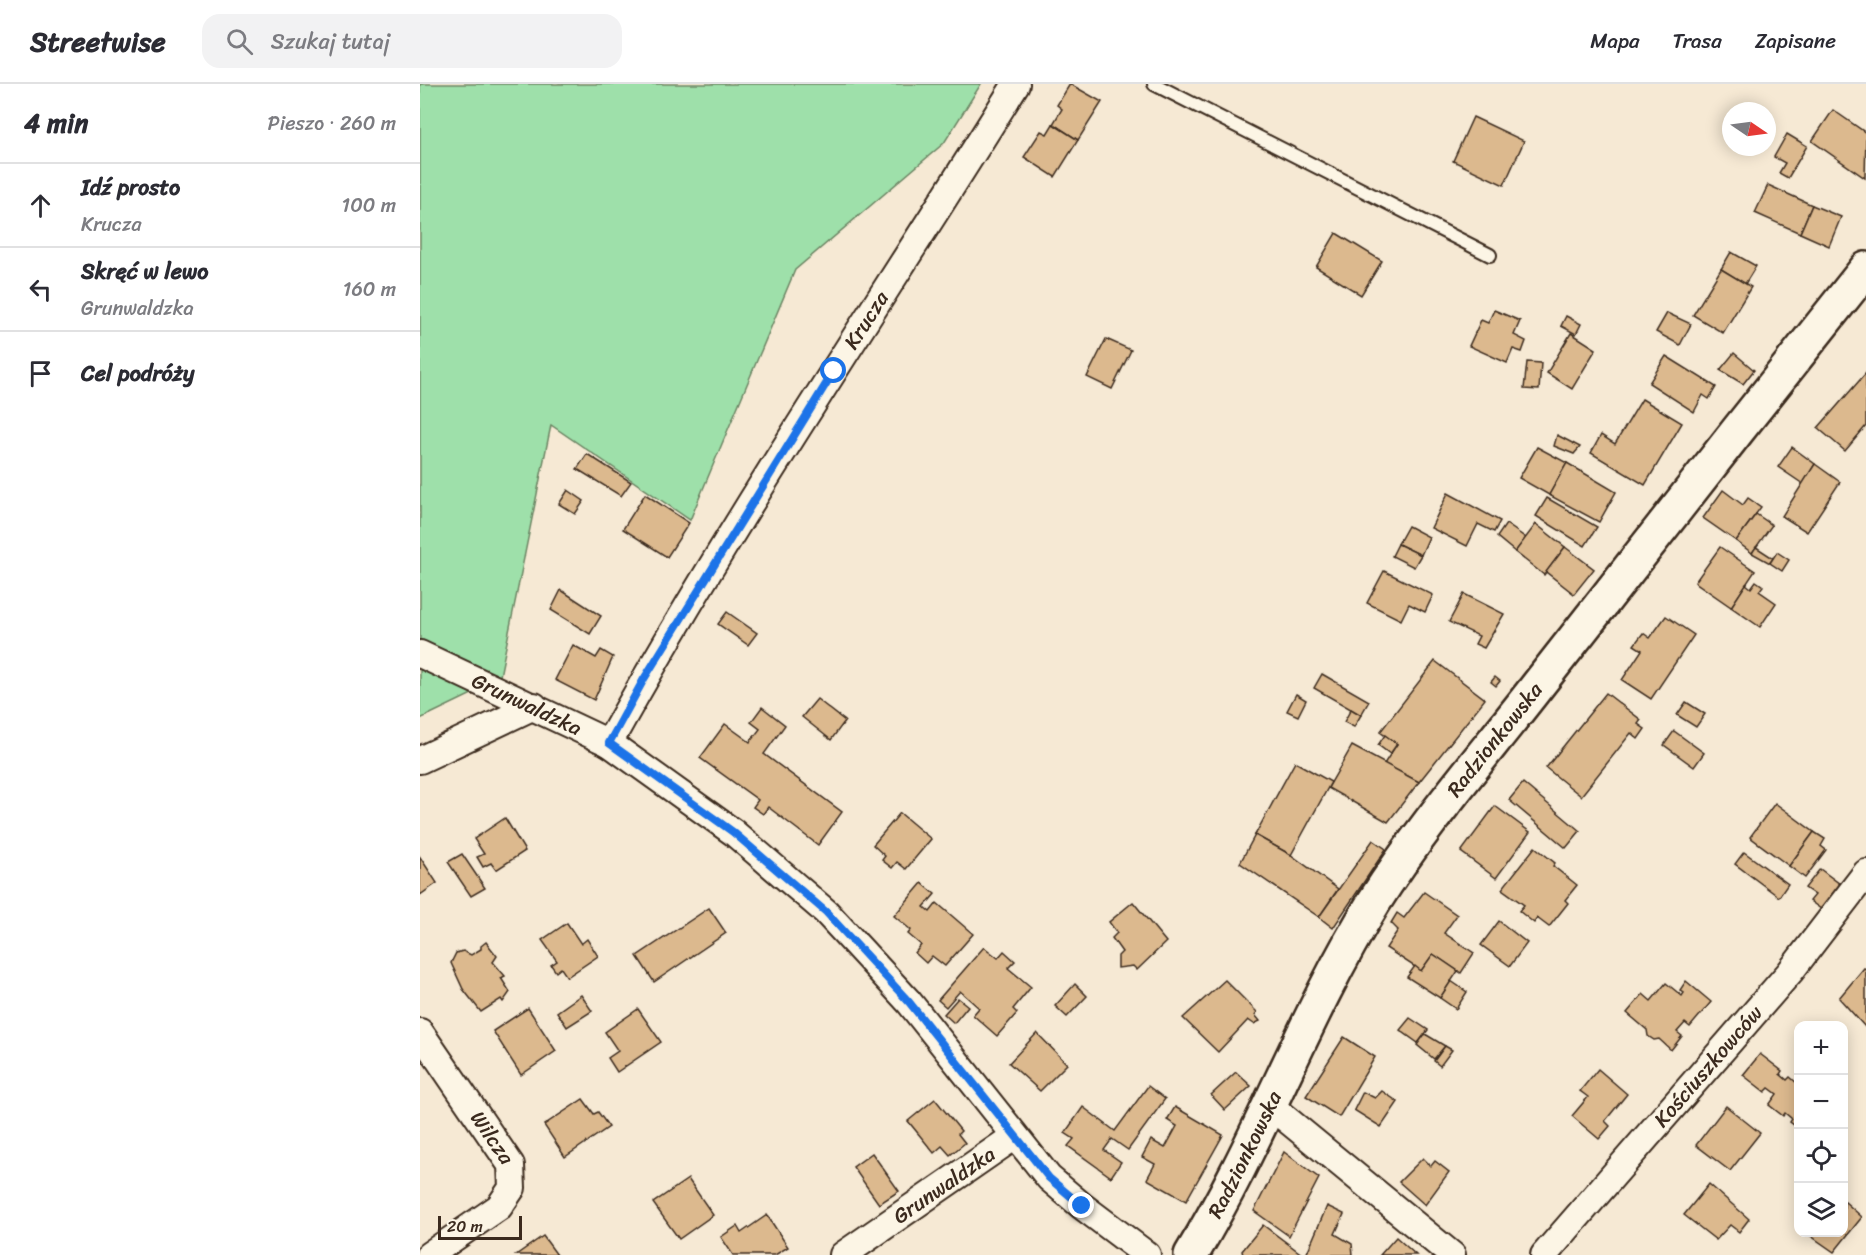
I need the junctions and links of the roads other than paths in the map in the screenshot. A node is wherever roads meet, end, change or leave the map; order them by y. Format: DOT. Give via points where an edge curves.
graph roads {
  1 [pos="1016,84"];
  2 [pos="1154,84"];
  3 [pos="1490,255"];
  4 [pos="1866,269"];
  5 [pos="420,654"];
  6 [pos="534,706"];
  7 [pos="609,743"];
  8 [pos="420,760"];
  9 [pos="1866,873"];
  10 [pos="420,1032"];
  11 [pos="1268,1104"];
  12 [pos="1015,1136"];
  13 [pos="429,1255"];
  14 [pos="843,1255"];
  15 [pos="1147,1255"];
  16 [pos="1191,1255"];
  17 [pos="1452,1255"];
  18 [pos="1544,1255"];
  1 -- 7 [label="street, Krucza" via="834,371 644,679"];
  2 -- 3 [label="lane"];
  4 -- 11 [label="street, Radzionkowska" via="1623,574 1376,900 1330,977"];
  5 -- 6 [label="street, Grunwaldzka"];
  6 -- 7 [label="street, Grunwaldzka"];
  6 -- 8 [label="street"];
  7 -- 12 [label="street, Grunwaldzka" via="733,832 826,912 909,1002"];
  9 -- 18 [label="street, Kościuszkowców" via="1790,972"];
  10 -- 13 [label="street, Wilcza" via="511,1165 513,1188 499,1207"];
  11 -- 16 [label="street, Radzionkowska" via="1234,1179"];
  11 -- 17 [label="street"];
  12 -- 14 [label="street, Grunwaldzka"];
  12 -- 15 [label="street, Grunwaldzka" via="1049,1178"];
}
